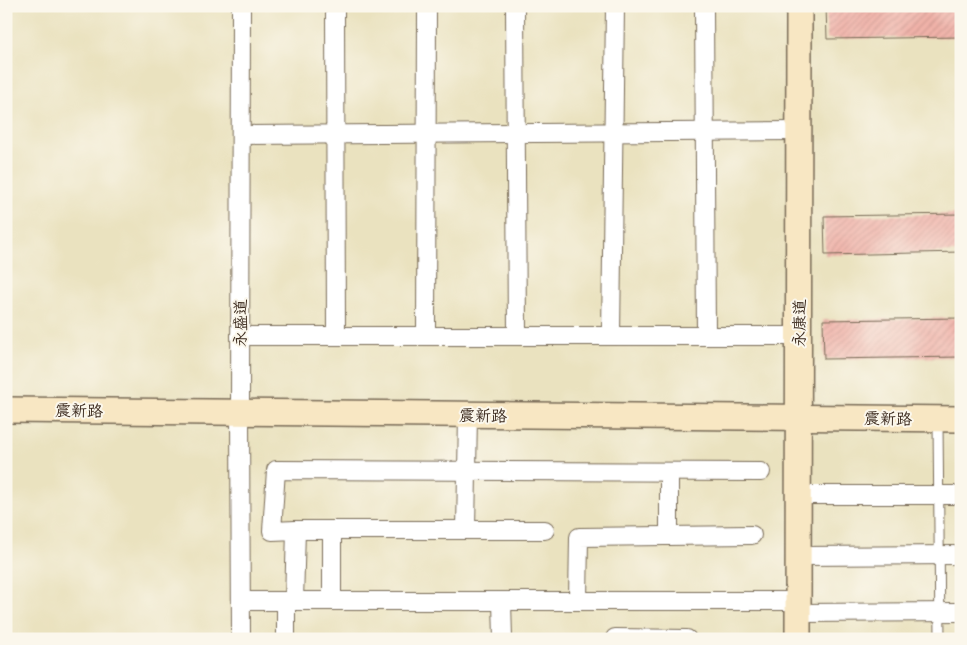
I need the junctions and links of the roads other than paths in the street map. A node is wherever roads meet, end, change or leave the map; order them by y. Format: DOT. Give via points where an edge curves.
graph roads {
  1 [pos="241,6"];
  2 [pos="335,6"];
  3 [pos="427,6"];
  4 [pos="515,6"];
  5 [pos="615,6"];
  6 [pos="704,6"];
  7 [pos="799,6"];
  8 [pos="799,131"];
  9 [pos="614,132"];
  10 [pos="705,132"];
  11 [pos="516,133"];
  12 [pos="335,134"];
  13 [pos="427,134"];
  14 [pos="241,135"];
  15 [pos="240,336"];
  16 [pos="336,336"];
  17 [pos="426,336"];
  18 [pos="517,336"];
  19 [pos="611,336"];
  20 [pos="706,336"];
  21 [pos="799,336"];
  22 [pos="6,410"];
  23 [pos="240,412"];
  24 [pos="468,415"];
  25 [pos="799,417"];
  26 [pos="950,419"];
  27 [pos="467,471"];
  28 [pos="669,472"];
  29 [pos="761,472"];
  30 [pos="799,495"];
  31 [pos="939,495"];
  32 [pos="961,495"];
  33 [pos="296,530"];
  34 [pos="332,530"];
  35 [pos="466,530"];
  36 [pos="545,530"];
  37 [pos="752,535"];
  38 [pos="669,536"];
  39 [pos="939,555"];
  40 [pos="961,555"];
  41 [pos="798,556"];
  42 [pos="241,600"];
  43 [pos="332,600"];
  44 [pos="290,601"];
  45 [pos="502,601"];
  46 [pos="578,601"];
  47 [pos="798,607"];
  48 [pos="940,612"];
  49 [pos="961,612"];
  50 [pos="615,638"];
  51 [pos="241,639"];
  52 [pos="286,639"];
  53 [pos="503,639"];
  54 [pos="686,639"];
  55 [pos="798,639"];
  56 [pos="940,639"];
  1 -- 14 [label="street, 永盛道"];
  2 -- 12 [label="street"];
  3 -- 13 [label="street"];
  4 -- 11 [label="street"];
  5 -- 9 [label="street"];
  6 -- 10 [label="street"];
  7 -- 8 [label="street, 永康道"];
  8 -- 10 [label="street"];
  8 -- 21 [label="street, 永康道"];
  9 -- 10 [label="street"];
  9 -- 11 [label="street"];
  9 -- 19 [label="street"];
  10 -- 20 [label="street"];
  11 -- 13 [label="street"];
  11 -- 18 [label="street"];
  12 -- 13 [label="street"];
  12 -- 14 [label="street"];
  12 -- 16 [label="street"];
  13 -- 17 [label="street"];
  14 -- 15 [label="street, 永盛道"];
  15 -- 16 [label="street"];
  15 -- 23 [label="street, 永盛道"];
  16 -- 17 [label="street"];
  17 -- 18 [label="street"];
  18 -- 19 [label="street"];
  19 -- 20 [label="street"];
  20 -- 21 [label="street"];
  21 -- 25 [label="street, 永康道"];
  22 -- 23 [label="street, 震新路"];
  23 -- 24 [label="street, 震新路"];
  23 -- 42 [label="street, 永盛道"];
  24 -- 25 [label="street, 震新路"];
  24 -- 27 [label="street"];
  25 -- 26 [label="street, 震新路"];
  25 -- 30 [label="street, 永康道"];
  26 -- 31 [label="lane"];
  27 -- 28 [label="street"];
  27 -- 33 [label="street" via="276,470 272,531"];
  27 -- 35 [label="street"];
  28 -- 29 [label="street"];
  28 -- 38 [label="street"];
  30 -- 31 [label="street"];
  30 -- 41 [label="street, 永康道"];
  31 -- 32 [label="street"];
  31 -- 39 [label="lane"];
  33 -- 34 [label="street"];
  33 -- 44 [label="street"];
  34 -- 35 [label="street"];
  34 -- 43 [label="street"];
  35 -- 36 [label="street"];
  37 -- 38 [label="street"];
  38 -- 46 [label="street" via="579,537"];
  39 -- 40 [label="street"];
  39 -- 41 [label="street"];
  39 -- 48 [label="lane"];
  41 -- 47 [label="street, 永康道"];
  42 -- 44 [label="street"];
  42 -- 51 [label="street, 永盛道"];
  43 -- 44 [label="street"];
  43 -- 45 [label="street"];
  44 -- 52 [label="street"];
  45 -- 46 [label="street"];
  45 -- 53 [label="street"];
  46 -- 47 [label="street"];
  47 -- 48 [label="street"];
  47 -- 55 [label="street, 永康道"];
  48 -- 49 [label="street"];
  48 -- 56 [label="lane"];
  50 -- 54 [label="street"];
}
